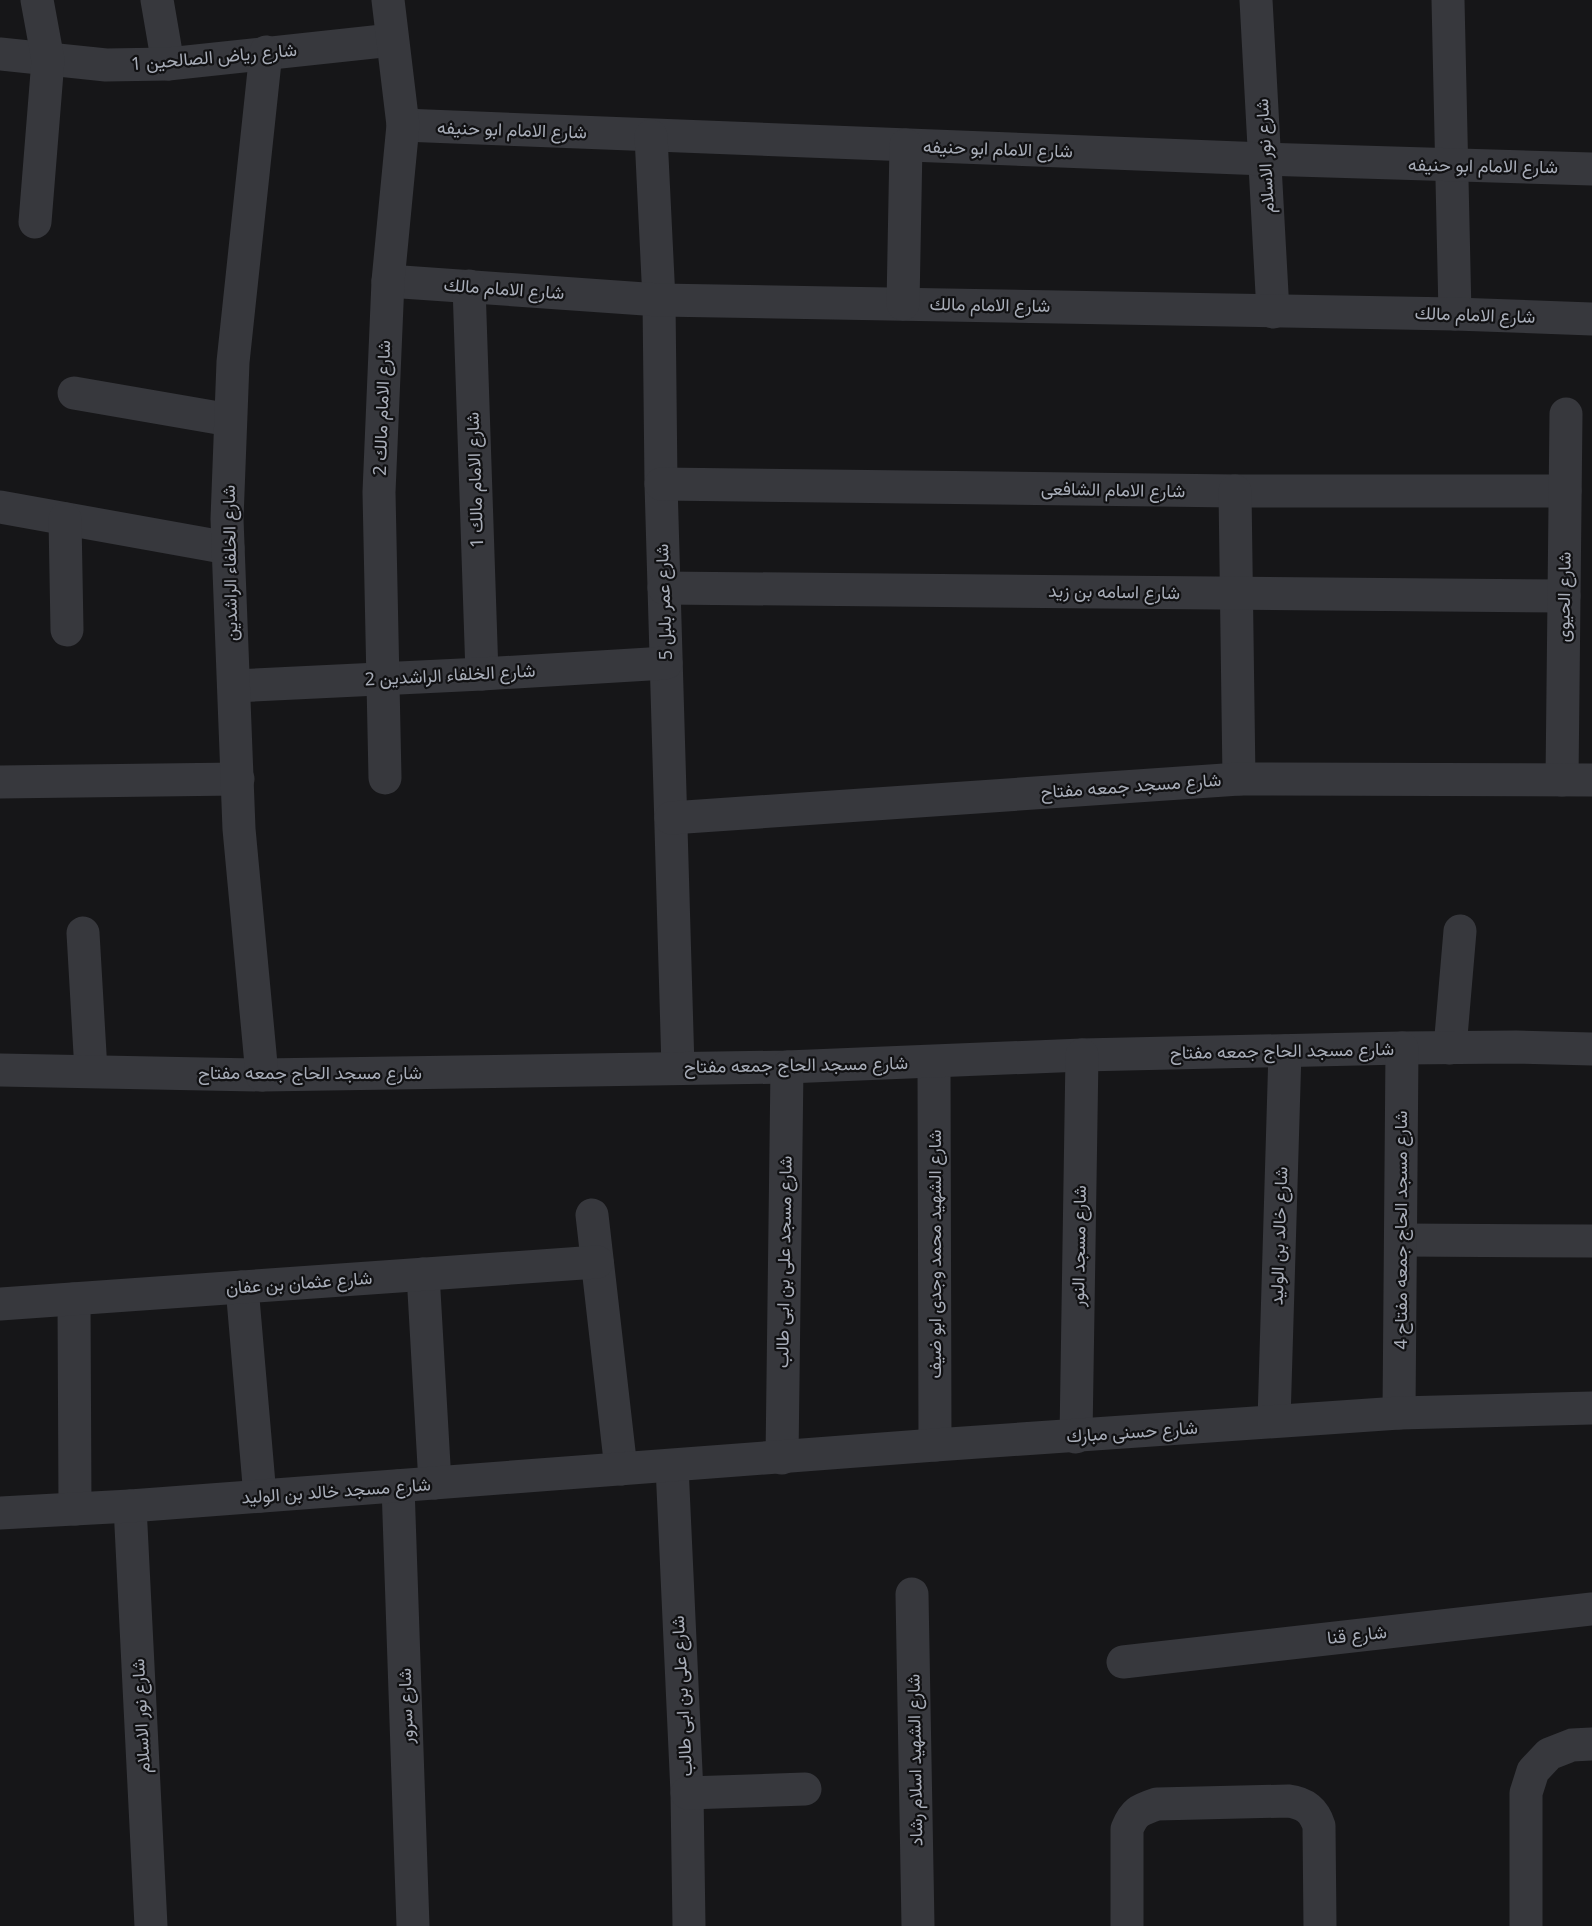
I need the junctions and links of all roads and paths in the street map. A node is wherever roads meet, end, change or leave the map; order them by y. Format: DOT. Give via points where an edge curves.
graph roads {
  1 [pos="37,0"];
  2 [pos="156,0"];
  3 [pos="388,0"];
  4 [pos="1256,0"];
  5 [pos="1448,0"];
  6 [pos="392,40"];
  7 [pos="266,52"];
  8 [pos="0,54"];
  9 [pos="48,60"];
  10 [pos="168,64"];
  11 [pos="403,125"];
  12 [pos="651,136"];
  13 [pos="906,146"];
  14 [pos="1265,159"];
  15 [pos="1451,166"];
  16 [pos="1592,169"];
  17 [pos="35,222"];
  18 [pos="387,281"];
  19 [pos="469,286"];
  20 [pos="659,300"];
  21 [pos="903,304"];
  22 [pos="1273,312"];
  23 [pos="1455,314"];
  24 [pos="1592,319"];
  25 [pos="74,393"];
  26 [pos="1566,414"];
  27 [pos="230,420"];
  28 [pos="661,484"];
  29 [pos="1235,491"];
  30 [pos="1565,491"];
  31 [pos="0,507"];
  32 [pos="65,519"];
  33 [pos="228,548"];
  34 [pos="664,588"];
  35 [pos="1236,593"];
  36 [pos="1564,596"];
  37 [pos="67,630"];
  38 [pos="666,663"];
  39 [pos="482,674"];
  40 [pos="383,678"];
  41 [pos="234,686"];
  42 [pos="385,778"];
  43 [pos="238,779"];
  44 [pos="1239,779"];
  45 [pos="1577,780"];
  46 [pos="0,782"];
  47 [pos="670,818"];
  48 [pos="1460,931"];
  49 [pos="83,933"];
  50 [pos="1402,1048"];
  51 [pos="1450,1048"];
  52 [pos="1592,1049"];
  53 [pos="1285,1051"];
  54 [pos="1082,1055"];
  55 [pos="934,1062"];
  56 [pos="787,1067"];
  57 [pos="678,1068"];
  58 [pos="0,1070"];
  59 [pos="91,1071"];
  60 [pos="262,1075"];
  61 [pos="592,1215"];
  62 [pos="1401,1240"];
  63 [pos="1592,1241"];
  64 [pos="597,1262"];
  65 [pos="423,1274"];
  66 [pos="242,1287"];
  67 [pos="74,1299"];
  68 [pos="0,1304"];
  69 [pos="1592,1408"];
  70 [pos="1399,1413"];
  71 [pos="1274,1421"];
  72 [pos="1076,1437"];
  73 [pos="935,1446"];
  74 [pos="782,1458"];
  75 [pos="672,1466"];
  76 [pos="621,1469"];
  77 [pos="435,1483"];
  78 [pos="399,1486"];
  79 [pos="260,1497"];
  80 [pos="130,1506"];
  81 [pos="75,1509"];
  82 [pos="0,1513"];
  83 [pos="912,1594"];
  84 [pos="1592,1609"];
  85 [pos="1123,1662"];
  86 [pos="1592,1744"];
  87 [pos="805,1789"];
  88 [pos="687,1793"];
  89 [pos="152,1926"];
  90 [pos="413,1926"];
  91 [pos="689,1926"];
  92 [pos="918,1926"];
  93 [pos="1127,1926"];
  94 [pos="1320,1926"];
  95 [pos="1526,1926"];
  1 -- 9 [label="street"];
  2 -- 10 [label="street"];
  3 -- 6 [label="street"];
  4 -- 14 [label="street, شارع نور الاسلام"];
  5 -- 15 [label="street"];
  6 -- 7 [label="street, شارع رياض الصالحين 1"];
  6 -- 11 [label="street, شارع الامام مالك 2"];
  7 -- 10 [label="street, شارع رياض الصالحين 1"];
  7 -- 27 [label="street, شارع الخلفاء الراشدين" via="232,362"];
  8 -- 9 [label="street, شارع رياض الصالحين 1"];
  9 -- 10 [label="street, شارع رياض الصالحين 1" via="106,65"];
  9 -- 17 [label="street"];
  11 -- 12 [label="street, شارع الامام ابو حنيفه"];
  11 -- 18 [label="street, شارع الامام مالك 2"];
  12 -- 13 [label="street, شارع الامام ابو حنيفه"];
  12 -- 20 [label="street, شارع عمر بلبل 5"];
  13 -- 14 [label="street, شارع الامام ابو حنيفه"];
  13 -- 21 [label="street"];
  14 -- 15 [label="street, شارع الامام ابو حنيفه"];
  14 -- 22 [label="street, شارع نور الاسلام"];
  15 -- 16 [label="street, شارع الامام ابو حنيفه"];
  15 -- 23 [label="street"];
  18 -- 19 [label="street, شارع الامام مالك"];
  18 -- 40 [label="street, شارع الامام مالك 2" via="379,492"];
  19 -- 20 [label="street, شارع الامام مالك"];
  19 -- 39 [label="street, شارع الامام مالك 1"];
  20 -- 21 [label="street, شارع الامام مالك"];
  20 -- 28 [label="street, شارع عمر بلبل 5"];
  21 -- 22 [label="street, شارع الامام مالك"];
  22 -- 23 [label="street, شارع الامام مالك"];
  23 -- 24 [label="street, شارع الامام مالك"];
  25 -- 27 [label="street"];
  26 -- 30 [label="street, شارع الحيوى"];
  27 -- 33 [label="street, شارع الخلفاء الراشدين"];
  28 -- 29 [label="street, شارع الامام الشافعى"];
  28 -- 34 [label="street, شارع عمر بلبل 5"];
  29 -- 30 [label="street, شارع الامام الشافعى"];
  29 -- 35 [label="street"];
  30 -- 36 [label="street, شارع الحيوى"];
  31 -- 32 [label="street"];
  32 -- 33 [label="street"];
  32 -- 37 [label="street"];
  33 -- 41 [label="street, شارع الخلفاء الراشدين"];
  34 -- 35 [label="street, شارع اسامه بن زيد"];
  34 -- 38 [label="street, شارع عمر بلبل 5"];
  35 -- 36 [label="street, شارع اسامه بن زيد"];
  35 -- 44 [label="street"];
  36 -- 45 [label="street, شارع الحيوى"];
  38 -- 39 [label="street, شارع الخلفاء الراشدين 2"];
  38 -- 47 [label="street, شارع عمر بلبل 5"];
  39 -- 40 [label="street, شارع الخلفاء الراشدين 2"];
  40 -- 41 [label="street, شارع الخلفاء الراشدين 2"];
  40 -- 42 [label="street, شارع الامام مالك 2"];
  41 -- 43 [label="street, شارع الخلفاء الراشدين"];
  43 -- 46 [label="street"];
  43 -- 60 [label="street, شارع الخلفاء الراشدين" via="239,829"];
  44 -- 45 [label="street, شارع مسجد جمعه مفتاح"];
  44 -- 47 [label="street, شارع مسجد جمعه مفتاح"];
  47 -- 57 [label="street, شارع عمر بلبل 5"];
  48 -- 51 [label="street"];
  49 -- 59 [label="street"];
  50 -- 51 [label="street, شارع مسجد الحاج جمعه مفتاح"];
  50 -- 53 [label="street, شارع مسجد الحاج جمعه مفتاح"];
  50 -- 62 [label="street, شارع مسجد الحاج جمعه مفتاح 4"];
  51 -- 52 [label="street, شارع مسجد الحاج جمعه مفتاح"];
  53 -- 54 [label="street, شارع مسجد الحاج جمعه مفتاح"];
  53 -- 71 [label="street, شارع خالد بن الوليد"];
  54 -- 55 [label="street, شارع مسجد الحاج جمعه مفتاح"];
  54 -- 72 [label="street, شارع مسجد النور"];
  55 -- 56 [label="street, شارع مسجد الحاج جمعه مفتاح"];
  55 -- 73 [label="street, شارع الشهيد محمد وجدى ابو ضيف"];
  56 -- 57 [label="street, شارع مسجد الحاج جمعه مفتاح"];
  56 -- 74 [label="street, شارع مسجد على بن ابى طالب"];
  57 -- 60 [label="street, شارع مسجد الحاج جمعه مفتاح"];
  58 -- 59 [label="street, شارع مسجد الحاج جمعه مفتاح"];
  59 -- 60 [label="street, شارع مسجد الحاج جمعه مفتاح"];
  61 -- 64 [label="street"];
  62 -- 63 [label="street"];
  62 -- 70 [label="street, شارع مسجد الحاج جمعه مفتاح 4"];
  64 -- 65 [label="street, شارع عثمان بن عفان"];
  64 -- 76 [label="street"];
  65 -- 66 [label="street, شارع عثمان بن عفان"];
  65 -- 77 [label="street"];
  66 -- 67 [label="street, شارع عثمان بن عفان"];
  66 -- 79 [label="street"];
  67 -- 68 [label="street, شارع عثمان بن عفان"];
  67 -- 81 [label="street"];
  69 -- 70 [label="street, شارع حسنى مبارك"];
  70 -- 71 [label="street, شارع حسنى مبارك"];
  71 -- 72 [label="street, شارع حسنى مبارك"];
  72 -- 73 [label="street, شارع حسنى مبارك"];
  73 -- 74 [label="street, شارع حسنى مبارك"];
  74 -- 75 [label="street, شارع حسنى مبارك"];
  75 -- 76 [label="street, شارع مسجد خالد بن الوليد"];
  75 -- 88 [label="street, شارع على بن ابى طالب"];
  76 -- 77 [label="street, شارع مسجد خالد بن الوليد"];
  77 -- 78 [label="street, شارع مسجد خالد بن الوليد"];
  78 -- 79 [label="street, شارع مسجد خالد بن الوليد"];
  78 -- 90 [label="street, شارع سرور"];
  79 -- 80 [label="street, شارع مسجد خالد بن الوليد"];
  80 -- 81 [label="street, شارع مسجد خالد بن الوليد"];
  80 -- 89 [label="street, شارع نور الاسلام"];
  81 -- 82 [label="street, شارع مسجد خالد بن الوليد"];
  83 -- 92 [label="street, شارع الشهيد اسلام رشاد"];
  84 -- 85 [label="street, شارع قنا"];
  86 -- 95 [label="street" via="1572,1745 1549,1754 1533,1771 1526,1793"];
  87 -- 88 [label="street"];
  88 -- 91 [label="street, شارع على بن ابى طالب"];
  93 -- 94 [label="street" via="1127,1829 1133,1816 1157,1804 1288,1801 1309,1807 1319,1826"];
}
